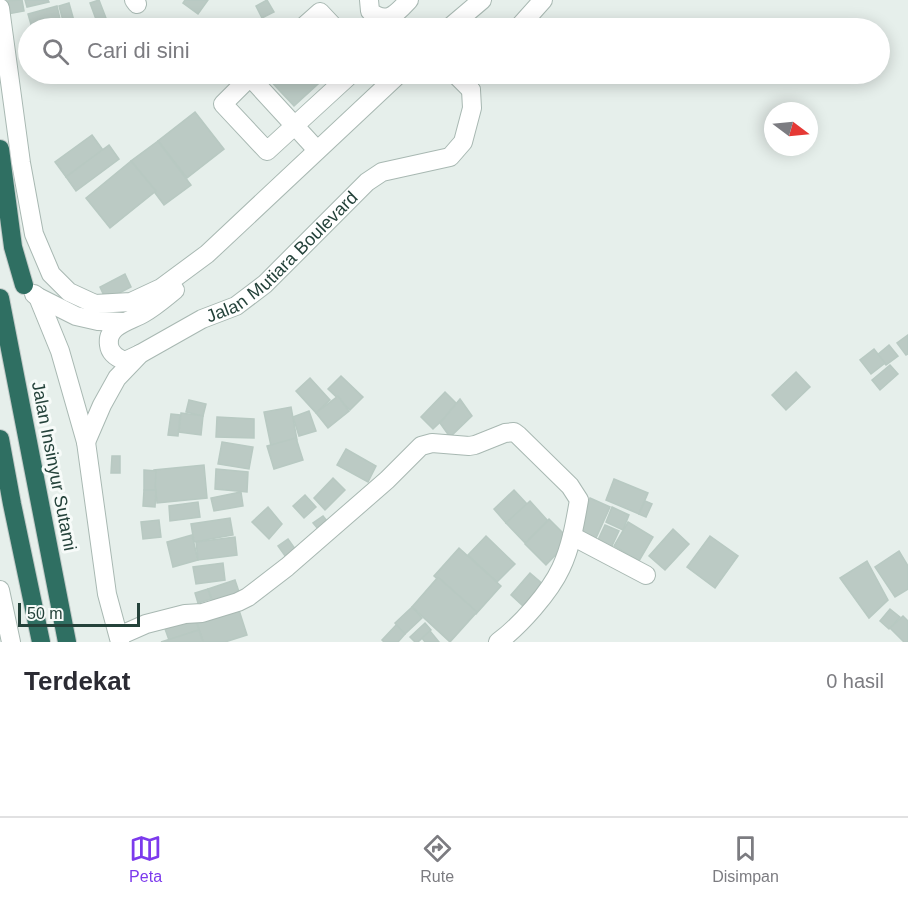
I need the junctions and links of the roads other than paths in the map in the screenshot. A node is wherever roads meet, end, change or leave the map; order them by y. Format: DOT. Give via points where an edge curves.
graph roads {
  1 [pos="369,0"];
  2 [pos="409,0"];
  3 [pos="482,0"];
  4 [pos="543,0"];
  5 [pos="0,8"];
  6 [pos="313,18"];
  7 [pos="326,18"];
  8 [pos="461,18"];
  9 [pos="527,18"];
  10 [pos="243,84"];
  11 [pos="260,84"];
  12 [pos="340,84"];
  13 [pos="375,84"];
  14 [pos="465,84"];
  15 [pos="474,84"];
  16 [pos="471,90"];
  17 [pos="295,125"];
  18 [pos="0,149"];
  19 [pos="317,150"];
  20 [pos="207,254"];
  21 [pos="24,285"];
  22 [pos="38,297"];
  23 [pos="0,298"];
  24 [pos="124,322"];
  25 [pos="140,354"];
  26 [pos="0,439"];
  27 [pos="86,442"];
  28 [pos="572,536"];
  29 [pos="646,575"];
  30 [pos="1,596"];
  31 [pos="119,639"];
  32 [pos="511,639"];
  33 [pos="11,642"];
  34 [pos="41,642"];
  35 [pos="67,642"];
  1 -- 2 [label="street" via="369,10 384,17 394,15"];
  3 -- 8 [label="street"];
  4 -- 9 [label="street"];
  5 -- 20 [label="street" via="34,234 51,274 69,292 95,304 131,302 161,288"];
  6 -- 7 [label="street" via="320,12"];
  10 -- 17 [label="street" via="223,104 267,150"];
  11 -- 17 [label="street"];
  12 -- 17 [label="street"];
  13 -- 19 [label="street"];
  14 -- 16 [label="street"];
  15 -- 16 [label="street"];
  16 -- 25 [label="street, Jalan Mutiara Boulevard" via="472,108 463,142 450,158 381,172 265,284 236,306 202,319"];
  17 -- 19 [label="street"];
  18 -- 21 [label="highway" via="13,247"];
  19 -- 20 [label="street"];
  20 -- 24 [label="street" via="190,279 145,313"];
  21 -- 22 [label="street"];
  22 -- 24 [label="street" via="76,316"];
  22 -- 27 [label="street" via="60,351"];
  23 -- 35 [label="highway, Jalan Insinyur Sutami"];
  24 -- 25 [label="street" via="113,330 109,348 115,357 125,361"];
  25 -- 27 [label="street, Jalan Mutiara Boulevard" via="117,378"];
  26 -- 34 [label="highway"];
  27 -- 31 [label="street" via="107,594"];
  28 -- 29 [label="street"];
  28 -- 31 [label="street" via="579,500 576,494 514,432 474,446 427,444 248,597 202,613 146,624"];
  28 -- 32 [label="street" via="562,568"];
  30 -- 33 [label="street"];
}
